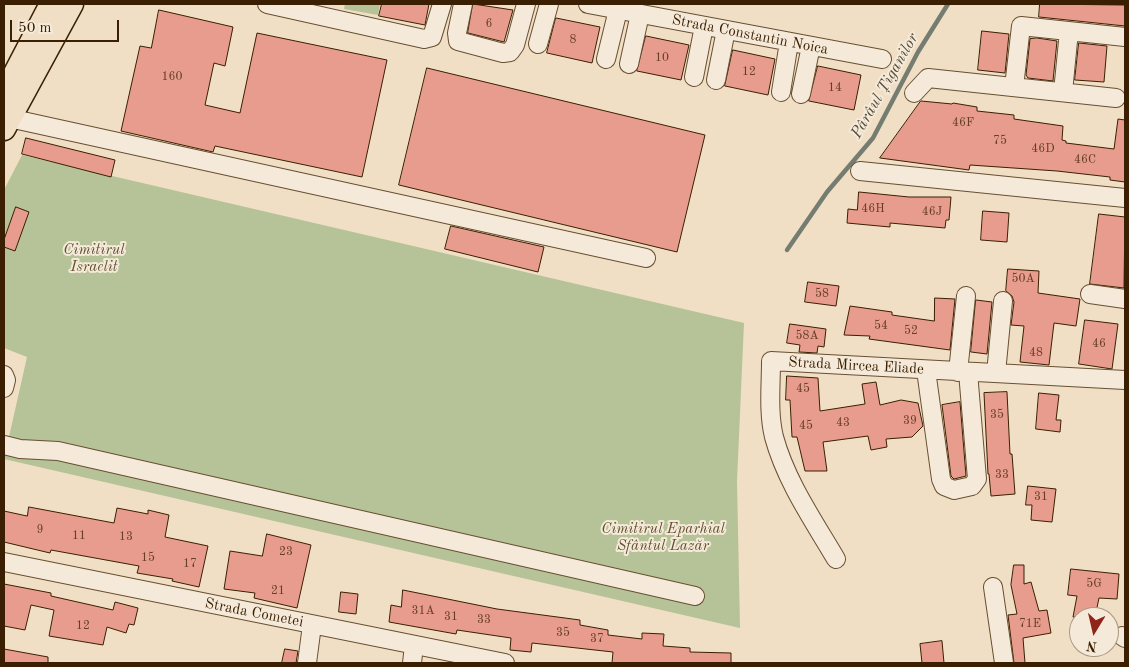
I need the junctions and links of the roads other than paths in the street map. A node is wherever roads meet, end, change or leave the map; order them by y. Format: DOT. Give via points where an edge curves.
graph roads {
  1 [pos="51,4"];
  2 [pos="72,4"];
  3 [pos="267,4"];
  4 [pos="442,4"];
  5 [pos="463,4"];
  6 [pos="526,4"];
  7 [pos="549,4"];
  8 [pos="588,4"];
  9 [pos="618,10"];
  10 [pos="640,14"];
  11 [pos="704,26"];
  12 [pos="726,30"];
  13 [pos="1070,30"];
  14 [pos="1125,36"];
  15 [pos="789,42"];
  16 [pos="538,44"];
  17 [pos="811,46"];
  18 [pos="882,59"];
  19 [pos="606,60"];
  20 [pos="630,64"];
  21 [pos="694,77"];
  22 [pos="716,80"];
  23 [pos="1014,87"];
  24 [pos="780,92"];
  25 [pos="1063,92"];
  26 [pos="914,93"];
  27 [pos="4,94"];
  28 [pos="801,94"];
  29 [pos="1116,98"];
  30 [pos="7,124"];
  31 [pos="860,171"];
  32 [pos="1125,198"];
  33 [pos="646,258"];
  34 [pos="1090,294"];
  35 [pos="966,296"];
  36 [pos="1125,299"];
  37 [pos="1003,301"];
  38 [pos="926,370"];
  39 [pos="963,372"];
  40 [pos="996,373"];
  41 [pos="4,376"];
  42 [pos="1125,380"];
  43 [pos="4,388"];
  44 [pos="4,445"];
  45 [pos="836,559"];
  46 [pos="4,562"];
  47 [pos="993,587"];
  48 [pos="695,596"];
  49 [pos="312,625"];
  50 [pos="414,646"];
  51 [pos="307,663"];
  52 [pos="412,663"];
  53 [pos="505,663"];
  54 [pos="1004,663"];
  1 -- 27 [label="main road"];
  2 -- 30 [label="main road"];
  3 -- 4 [label="street" via="424,39 436,32"];
  5 -- 6 [label="street" via="458,41 503,53 510,52 515,45"];
  7 -- 16 [label="street"];
  8 -- 9 [label="street, Strada Constantin Noica"];
  9 -- 10 [label="street, Strada Constantin Noica"];
  9 -- 19 [label="street"];
  10 -- 11 [label="street, Strada Constantin Noica"];
  10 -- 20 [label="street"];
  11 -- 12 [label="street, Strada Constantin Noica"];
  11 -- 21 [label="street"];
  12 -- 15 [label="street, Strada Constantin Noica"];
  12 -- 22 [label="street"];
  13 -- 14 [label="street"];
  13 -- 23 [label="street" via="1020,26"];
  13 -- 25 [label="street"];
  15 -- 17 [label="street, Strada Constantin Noica"];
  15 -- 24 [label="street"];
  17 -- 18 [label="street, Strada Constantin Noica"];
  17 -- 28 [label="street"];
  23 -- 25 [label="street"];
  23 -- 26 [label="street" via="928,78"];
  25 -- 29 [label="street"];
  30 -- 33 [label="street"];
  31 -- 32 [label="street"];
  34 -- 36 [label="street"];
  35 -- 39 [label="street"];
  37 -- 40 [label="street"];
  38 -- 39 [label="street, Strada Mircea Eliade"];
  38 -- 39 [label="street" via="941,479 944,486 954,490 972,486 977,479"];
  38 -- 45 [label="street, Strada Mircea Eliade" via="771,361 772,420 779,452 806,510"];
  39 -- 40 [label="street, Strada Mircea Eliade"];
  40 -- 42 [label="street, Strada Mircea Eliade"];
  41 -- 43 [label="street"];
  44 -- 48 [label="street" via="58,452"];
  46 -- 49 [label="street, Strada Cometei"];
  47 -- 54 [label="street"];
  49 -- 50 [label="street, Strada Cometei"];
  49 -- 51 [label="street"];
  50 -- 52 [label="street"];
  50 -- 53 [label="street, Strada Cometei"];
}
